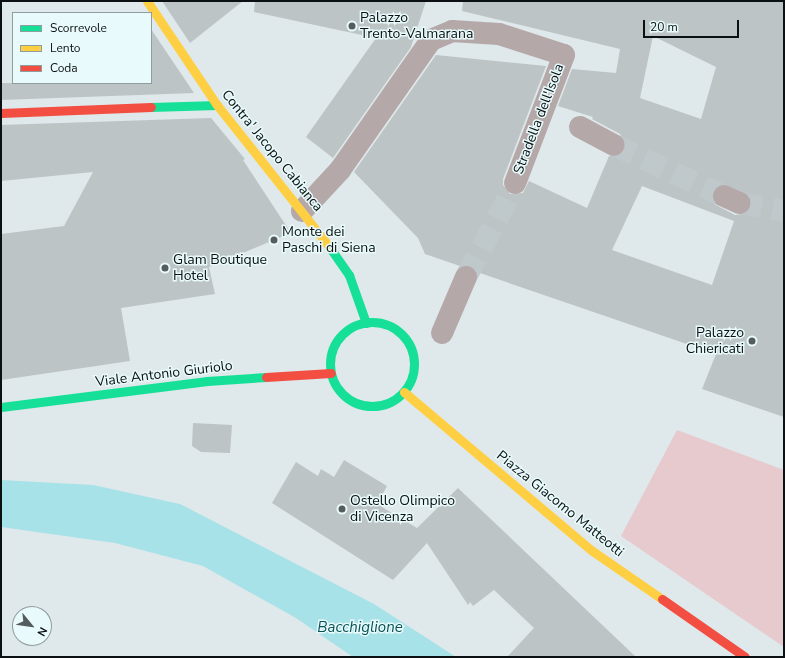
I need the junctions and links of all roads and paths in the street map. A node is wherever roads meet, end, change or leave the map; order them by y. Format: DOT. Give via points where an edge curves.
graph roads {
  1 [pos="147,1"];
  2 [pos="217,105"];
  3 [pos="1,113"];
  4 [pos="580,127"];
  5 [pos="614,146"];
  6 [pos="515,184"];
  7 [pos="302,211"];
  8 [pos="466,277"];
  9 [pos="366,323"];
  10 [pos="442,333"];
  11 [pos="331,373"];
  12 [pos="404,392"];
  13 [pos="1,407"];
  14 [pos="744,657"];
  1 -- 2 [label="street, Contra' Jacopo Cabianca"];
  2 -- 3 [label="street"];
  2 -- 7 [label="street, Contra' Jacopo Cabianca"];
  4 -- 5 [label="street"];
  6 -- 7 [label="street, Stradella dell'Isola" via="547,116 564,56 499,34 452,31 431,40 340,170"];
  7 -- 9 [label="street, Contra' Jacopo Cabianca" via="348,275"];
  8 -- 10 [label="street"];
  9 -- 11 [label="street" via="342,336 334,348"];
  9 -- 12 [label="street" via="380,323 393,328 410,345 414,370"];
  11 -- 12 [label="street" via="338,388 348,399 362,405 377,406 391,402"];
  11 -- 13 [label="street, Viale Antonio Giuriolo" via="207,382"];
  12 -- 14 [label="street, Piazza Giacomo Matteotti" via="591,550"];
}
